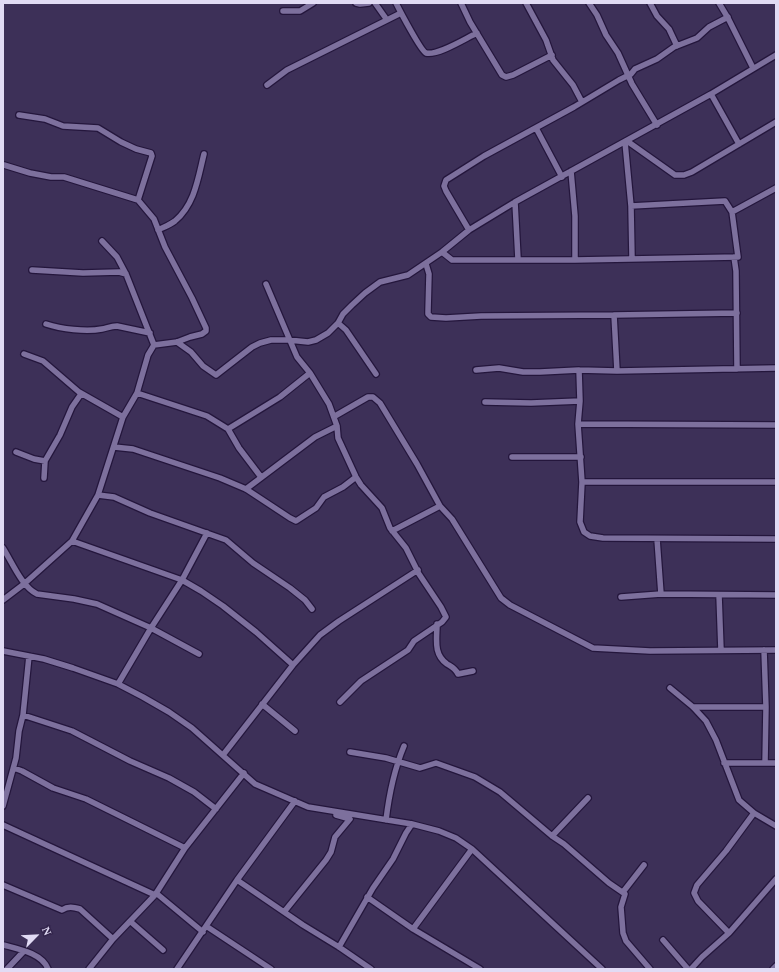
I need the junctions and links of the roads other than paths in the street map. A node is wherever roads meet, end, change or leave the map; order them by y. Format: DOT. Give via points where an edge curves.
graph roads {
  1 [pos="313,3"];
  2 [pos="356,3"];
  3 [pos="369,3"];
  4 [pos="375,3"];
  5 [pos="396,3"];
  6 [pos="460,3"];
  7 [pos="526,3"];
  8 [pos="589,3"];
  9 [pos="650,3"];
  10 [pos="719,3"];
  11 [pos="283,11"];
  12 [pos="401,13"];
  13 [pos="728,17"];
  14 [pos="386,20"];
  15 [pos="477,33"];
  16 [pos="677,46"];
  17 [pos="552,55"];
  18 [pos="776,55"];
  19 [pos="753,68"];
  20 [pos="627,76"];
  21 [pos="267,85"];
  22 [pos="711,94"];
  23 [pos="582,102"];
  24 [pos="19,115"];
  25 [pos="776,122"];
  26 [pos="657,125"];
  27 [pos="536,128"];
  28 [pos="626,142"];
  29 [pos="739,144"];
  30 [pos="204,154"];
  31 [pos="4,165"];
  32 [pos="571,171"];
  33 [pos="562,177"];
  34 [pos="776,188"];
  35 [pos="138,200"];
  36 [pos="516,202"];
  37 [pos="631,206"];
  38 [pos="732,212"];
  39 [pos="158,230"];
  40 [pos="469,230"];
  41 [pos="102,241"];
  42 [pos="442,252"];
  43 [pos="734,257"];
  44 [pos="632,258"];
  45 [pos="518,259"];
  46 [pos="575,260"];
  47 [pos="426,264"];
  48 [pos="32,270"];
  49 [pos="126,274"];
  50 [pos="266,284"];
  51 [pos="736,313"];
  52 [pos="614,314"];
  53 [pos="338,323"];
  54 [pos="46,324"];
  55 [pos="150,333"];
  56 [pos="289,340"];
  57 [pos="177,342"];
  58 [pos="154,345"];
  59 [pos="24,354"];
  60 [pos="776,368"];
  61 [pos="737,369"];
  62 [pos="476,370"];
  63 [pos="579,370"];
  64 [pos="617,371"];
  65 [pos="310,373"];
  66 [pos="376,374"];
  67 [pos="137,393"];
  68 [pos="81,394"];
  69 [pos="580,401"];
  70 [pos="485,402"];
  71 [pos="334,416"];
  72 [pos="124,417"];
  73 [pos="578,424"];
  74 [pos="776,425"];
  75 [pos="337,426"];
  76 [pos="228,429"];
  77 [pos="114,446"];
  78 [pos="16,452"];
  79 [pos="512,457"];
  80 [pos="581,457"];
  81 [pos="45,461"];
  82 [pos="261,477"];
  83 [pos="44,478"];
  84 [pos="356,478"];
  85 [pos="582,482"];
  86 [pos="776,482"];
  87 [pos="246,489"];
  88 [pos="98,495"];
  89 [pos="440,506"];
  90 [pos="392,531"];
  91 [pos="207,533"];
  92 [pos="776,538"];
  93 [pos="657,539"];
  94 [pos="72,541"];
  95 [pos="3,548"];
  96 [pos="418,570"];
  97 [pos="182,580"];
  98 [pos="24,584"];
  99 [pos="661,594"];
  100 [pos="719,595"];
  101 [pos="776,595"];
  102 [pos="621,597"];
  103 [pos="3,600"];
  104 [pos="312,609"];
  105 [pos="437,624"];
  106 [pos="151,628"];
  107 [pos="721,650"];
  108 [pos="764,650"];
  109 [pos="776,650"];
  110 [pos="3,651"];
  111 [pos="199,654"];
  112 [pos="29,656"];
  113 [pos="293,665"];
  114 [pos="473,671"];
  115 [pos="118,684"];
  116 [pos="670,688"];
  117 [pos="340,702"];
  118 [pos="262,704"];
  119 [pos="766,707"];
  120 [pos="693,708"];
  121 [pos="23,715"];
  122 [pos="295,732"];
  123 [pos="404,746"];
  124 [pos="350,752"];
  125 [pos="223,755"];
  126 [pos="398,762"];
  127 [pos="724,763"];
  128 [pos="765,763"];
  129 [pos="776,763"];
  130 [pos="14,768"];
  131 [pos="244,773"];
  132 [pos="588,798"];
  133 [pos="296,801"];
  134 [pos="3,806"];
  135 [pos="308,807"];
  136 [pos="216,809"];
  137 [pos="754,813"];
  138 [pos="386,820"];
  139 [pos="768,821"];
  140 [pos="776,821"];
  141 [pos="412,824"];
  142 [pos="3,825"];
  143 [pos="776,826"];
  144 [pos="552,836"];
  145 [pos="185,848"];
  146 [pos="472,849"];
  147 [pos="644,866"];
  148 [pos="776,879"];
  149 [pos="237,880"];
  150 [pos="3,885"];
  151 [pos="623,892"];
  152 [pos="155,894"];
  153 [pos="367,897"];
  154 [pos="284,912"];
  155 [pos="130,922"];
  156 [pos="206,926"];
  157 [pos="413,929"];
  158 [pos="203,932"];
  159 [pos="729,933"];
  160 [pos="113,939"];
  161 [pos="663,940"];
  162 [pos="3,945"];
  163 [pos="339,947"];
  164 [pos="163,950"];
  165 [pos="24,951"];
  166 [pos="361,966"];
  167 [pos="776,966"];
  168 [pos="7,969"];
  169 [pos="48,969"];
  170 [pos="89,969"];
  171 [pos="176,969"];
  172 [pos="271,969"];
  173 [pos="371,969"];
  174 [pos="480,969"];
  175 [pos="602,969"];
  176 [pos="650,969"];
  177 [pos="690,969"];
  178 [pos="773,969"];
  1 -- 11 [label="street" via="300,10"];
  2 -- 3 [label="street"];
  4 -- 14 [label="street"];
  5 -- 12 [label="street"];
  6 -- 15 [label="street"];
  7 -- 17 [label="street"];
  8 -- 20 [label="street" via="618,53"];
  9 -- 16 [label="street" via="657,16 669,29"];
  10 -- 13 [label="street"];
  12 -- 14 [label="street"];
  12 -- 15 [label="street" via="423,51 427,53 438,52"];
  13 -- 16 [label="street" via="709,27 697,38"];
  13 -- 19 [label="street"];
  14 -- 21 [label="street" via="287,70"];
  15 -- 17 [label="street" via="500,72 506,77"];
  16 -- 20 [label="street"];
  17 -- 23 [label="street"];
  18 -- 19 [label="street"];
  19 -- 22 [label="street"];
  20 -- 23 [label="street"];
  20 -- 26 [label="street"];
  22 -- 26 [label="street"];
  22 -- 29 [label="street"];
  23 -- 27 [label="street"];
  24 -- 35 [label="street" via="45,119 63,126 98,128 121,142 151,153"];
  25 -- 29 [label="street"];
  26 -- 28 [label="street"];
  27 -- 33 [label="street"];
  27 -- 40 [label="street" via="446,180 446,191"];
  28 -- 29 [label="street" via="675,175 692,172"];
  28 -- 32 [label="street"];
  28 -- 37 [label="street"];
  30 -- 39 [label="street" via="197,185 187,207 174,222"];
  31 -- 35 [label="street" via="51,177 64,177"];
  32 -- 33 [label="street"];
  32 -- 46 [label="street"];
  33 -- 36 [label="street"];
  34 -- 38 [label="street"];
  35 -- 39 [label="street" via="154,219"];
  36 -- 40 [label="street"];
  36 -- 45 [label="street"];
  37 -- 38 [label="street" via="725,201"];
  37 -- 44 [label="street"];
  38 -- 43 [label="street" via="738,257"];
  39 -- 57 [label="street" via="206,328 202,334"];
  40 -- 42 [label="street"];
  41 -- 49 [label="street" via="117,257"];
  42 -- 45 [label="street" via="452,260"];
  42 -- 47 [label="street"];
  43 -- 44 [label="street"];
  43 -- 51 [label="street"];
  44 -- 46 [label="street"];
  45 -- 46 [label="street"];
  47 -- 52 [label="street" via="429,274 428,314 431,317"];
  47 -- 53 [label="street" via="408,275 380,282 364,293 343,314"];
  48 -- 49 [label="street"];
  49 -- 55 [label="street"];
  50 -- 56 [label="street"];
  51 -- 52 [label="street"];
  51 -- 61 [label="street"];
  52 -- 64 [label="street"];
  53 -- 56 [label="street" via="316,340"];
  53 -- 66 [label="street" via="346,330"];
  54 -- 55 [label="street" via="74,330 101,330 117,326"];
  55 -- 58 [label="street"];
  56 -- 57 [label="street" via="260,343 216,375"];
  56 -- 65 [label="street" via="297,358"];
  57 -- 58 [label="street"];
  58 -- 67 [label="street" via="146,359"];
  59 -- 68 [label="street" via="43,361"];
  60 -- 61 [label="street"];
  61 -- 64 [label="street"];
  62 -- 63 [label="street"];
  63 -- 64 [label="street"];
  63 -- 69 [label="street"];
  65 -- 71 [label="street" via="330,404"];
  65 -- 76 [label="street" via="280,397"];
  67 -- 72 [label="street"];
  67 -- 76 [label="street" via="207,416"];
  68 -- 72 [label="street"];
  68 -- 81 [label="street"];
  69 -- 70 [label="street"];
  69 -- 73 [label="street"];
  71 -- 75 [label="street"];
  71 -- 89 [label="street" via="368,397 373,397 380,404 417,464"];
  72 -- 77 [label="street"];
  73 -- 74 [label="street"];
  73 -- 80 [label="street"];
  75 -- 82 [label="street" via="315,437"];
  75 -- 84 [label="street" via="338,438"];
  76 -- 82 [label="street"];
  77 -- 87 [label="street" via="171,461"];
  77 -- 88 [label="street"];
  78 -- 81 [label="street"];
  79 -- 80 [label="street"];
  80 -- 85 [label="street"];
  81 -- 83 [label="street"];
  82 -- 87 [label="street"];
  84 -- 87 [label="street" via="326,495 316,508 296,521"];
  84 -- 90 [label="street" via="382,508"];
  85 -- 86 [label="street"];
  85 -- 93 [label="street" via="580,522 584,532 590,536 604,538"];
  88 -- 91 [label="street" via="114,497"];
  88 -- 94 [label="street"];
  89 -- 90 [label="street"];
  89 -- 107 [label="street" via="452,519 501,598 586,645 613,650"];
  90 -- 96 [label="street" via="404,544"];
  91 -- 97 [label="street"];
  91 -- 104 [label="street" via="226,540 305,600"];
  92 -- 93 [label="street"];
  93 -- 99 [label="street"];
  94 -- 97 [label="street"];
  94 -- 98 [label="street"];
  95 -- 98 [label="street"];
  96 -- 105 [label="street" via="446,617"];
  96 -- 113 [label="street" via="320,635"];
  97 -- 106 [label="street"];
  97 -- 113 [label="street" via="223,606"];
  98 -- 103 [label="street"];
  98 -- 106 [label="street" via="37,594 97,604"];
  99 -- 100 [label="street"];
  99 -- 102 [label="street"];
  100 -- 101 [label="street"];
  100 -- 107 [label="street"];
  105 -- 114 [label="street" via="435,644 442,660 455,668 458,674"];
  105 -- 117 [label="street" via="414,641 408,650 361,681"];
  106 -- 111 [label="street"];
  106 -- 115 [label="street"];
  107 -- 108 [label="street"];
  108 -- 109 [label="street"];
  108 -- 119 [label="street"];
  110 -- 112 [label="street"];
  112 -- 115 [label="street" via="52,661"];
  112 -- 121 [label="street"];
  113 -- 118 [label="street"];
  115 -- 125 [label="street" via="169,712"];
  116 -- 120 [label="street"];
  118 -- 122 [label="street"];
  118 -- 125 [label="street"];
  119 -- 120 [label="street"];
  119 -- 128 [label="street"];
  120 -- 127 [label="street" via="706,721"];
  121 -- 130 [label="street"];
  121 -- 136 [label="street" via="72,732 169,778 194,792"];
  123 -- 126 [label="street"];
  124 -- 126 [label="street"];
  125 -- 131 [label="street"];
  126 -- 138 [label="street"];
  126 -- 144 [label="street" via="420,768 436,763 475,777 500,792"];
  127 -- 128 [label="street"];
  127 -- 137 [label="street" via="739,800"];
  128 -- 129 [label="street"];
  130 -- 134 [label="street"];
  130 -- 145 [label="street"];
  131 -- 133 [label="street" via="255,784"];
  131 -- 136 [label="street"];
  132 -- 144 [label="street"];
  133 -- 135 [label="street"];
  133 -- 149 [label="street"];
  135 -- 138 [label="street"];
  135 -- 154 [label="street" via="350,819 335,837 326,860"];
  136 -- 145 [label="street"];
  137 -- 139 [label="street"];
  137 -- 159 [label="street" via="697,885 694,893 698,901"];
  138 -- 141 [label="street"];
  139 -- 140 [label="street"];
  139 -- 143 [label="street"];
  141 -- 146 [label="street" via="456,838"];
  141 -- 153 [label="street" via="393,859"];
  142 -- 152 [label="street"];
  144 -- 151 [label="street" via="613,887"];
  145 -- 152 [label="street"];
  146 -- 157 [label="street"];
  146 -- 175 [label="street"];
  147 -- 151 [label="street"];
  148 -- 159 [label="street"];
  149 -- 154 [label="street"];
  149 -- 156 [label="street"];
  150 -- 160 [label="street" via="62,910 67,907 80,909"];
  151 -- 176 [label="street" via="625,894 621,907 624,937"];
  152 -- 155 [label="street"];
  152 -- 158 [label="street"];
  153 -- 157 [label="street"];
  153 -- 163 [label="street"];
  154 -- 163 [label="street"];
  155 -- 160 [label="street"];
  155 -- 164 [label="street"];
  156 -- 158 [label="street"];
  156 -- 172 [label="street"];
  157 -- 174 [label="street"];
  158 -- 171 [label="street"];
  159 -- 177 [label="street"];
  160 -- 170 [label="street"];
  161 -- 177 [label="street"];
  162 -- 165 [label="street"];
  163 -- 166 [label="street"];
  165 -- 168 [label="street"];
  165 -- 169 [label="street" via="40,958"];
  166 -- 173 [label="street"];
  167 -- 178 [label="street"];
}
